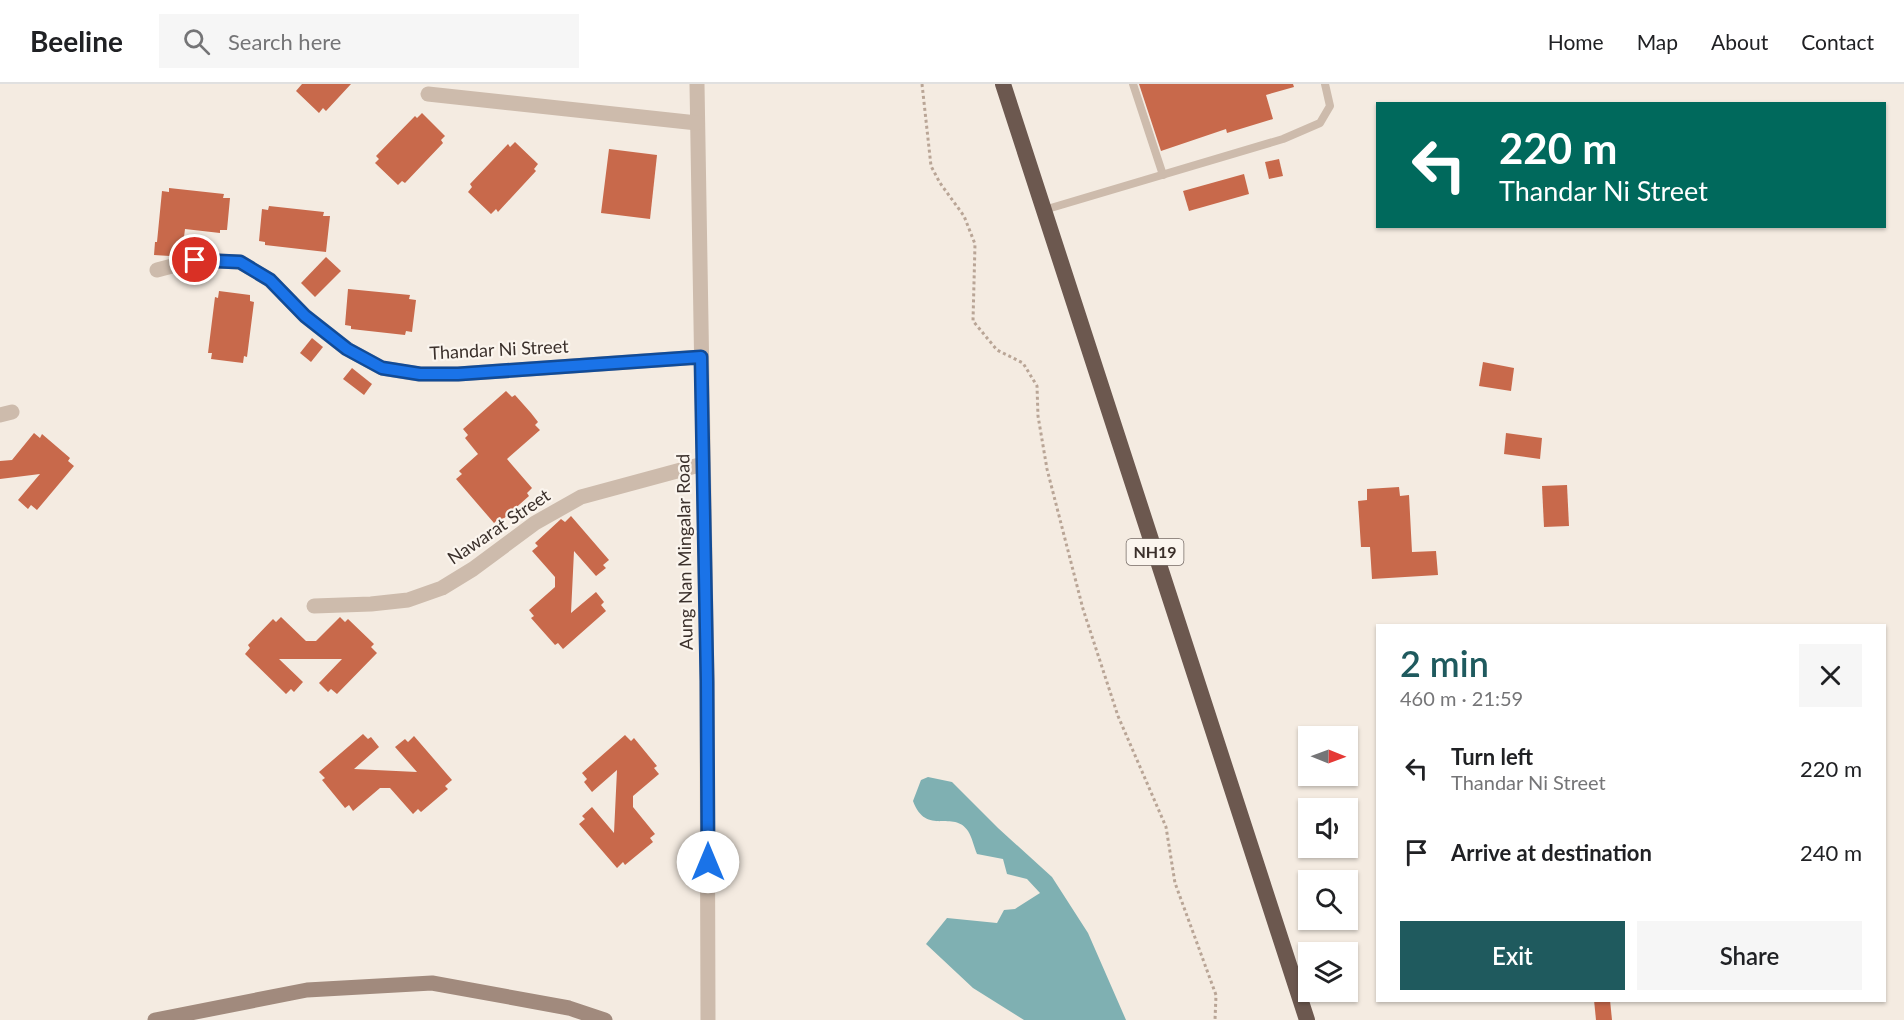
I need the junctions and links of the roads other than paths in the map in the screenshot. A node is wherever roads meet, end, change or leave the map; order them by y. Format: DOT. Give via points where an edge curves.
graph roads {
  1 [pos="697,84"];
  2 [pos="1004,84"];
  3 [pos="1133,84"];
  4 [pos="1325,84"];
  5 [pos="428,94"];
  6 [pos="697,123"];
  7 [pos="1163,175"];
  8 [pos="1044,210"];
  9 [pos="157,270"];
  10 [pos="701,357"];
  11 [pos="703,464"];
  12 [pos="314,606"];
  13 [pos="155,1020"];
  14 [pos="605,1020"];
  15 [pos="708,1020"];
  16 [pos="1307,1020"];
  1 -- 6 [label="street, Aung Nan Mingalar Road"];
  2 -- 8 [label="highway, NH19"];
  3 -- 7 [label="lane"];
  4 -- 7 [label="lane" via="1330,106 1320,123 1283,139"];
  5 -- 6 [label="street"];
  6 -- 10 [label="street, Aung Nan Mingalar Road"];
  7 -- 8 [label="lane"];
  8 -- 16 [label="highway, NH19"];
  9 -- 10 [label="street, Thandar Ni Street" via="195,260 240,262 270,280 305,316 347,349 382,368 458,374"];
  10 -- 11 [label="street, Aung Nan Mingalar Road"];
  11 -- 12 [label="street, Nawarat Street" via="581,497 535,523 442,588 408,600"];
  11 -- 15 [label="street, Aung Nan Mingalar Road"];
  13 -- 14 [label="main road" via="307,990 432,982 569,1008"];
}
